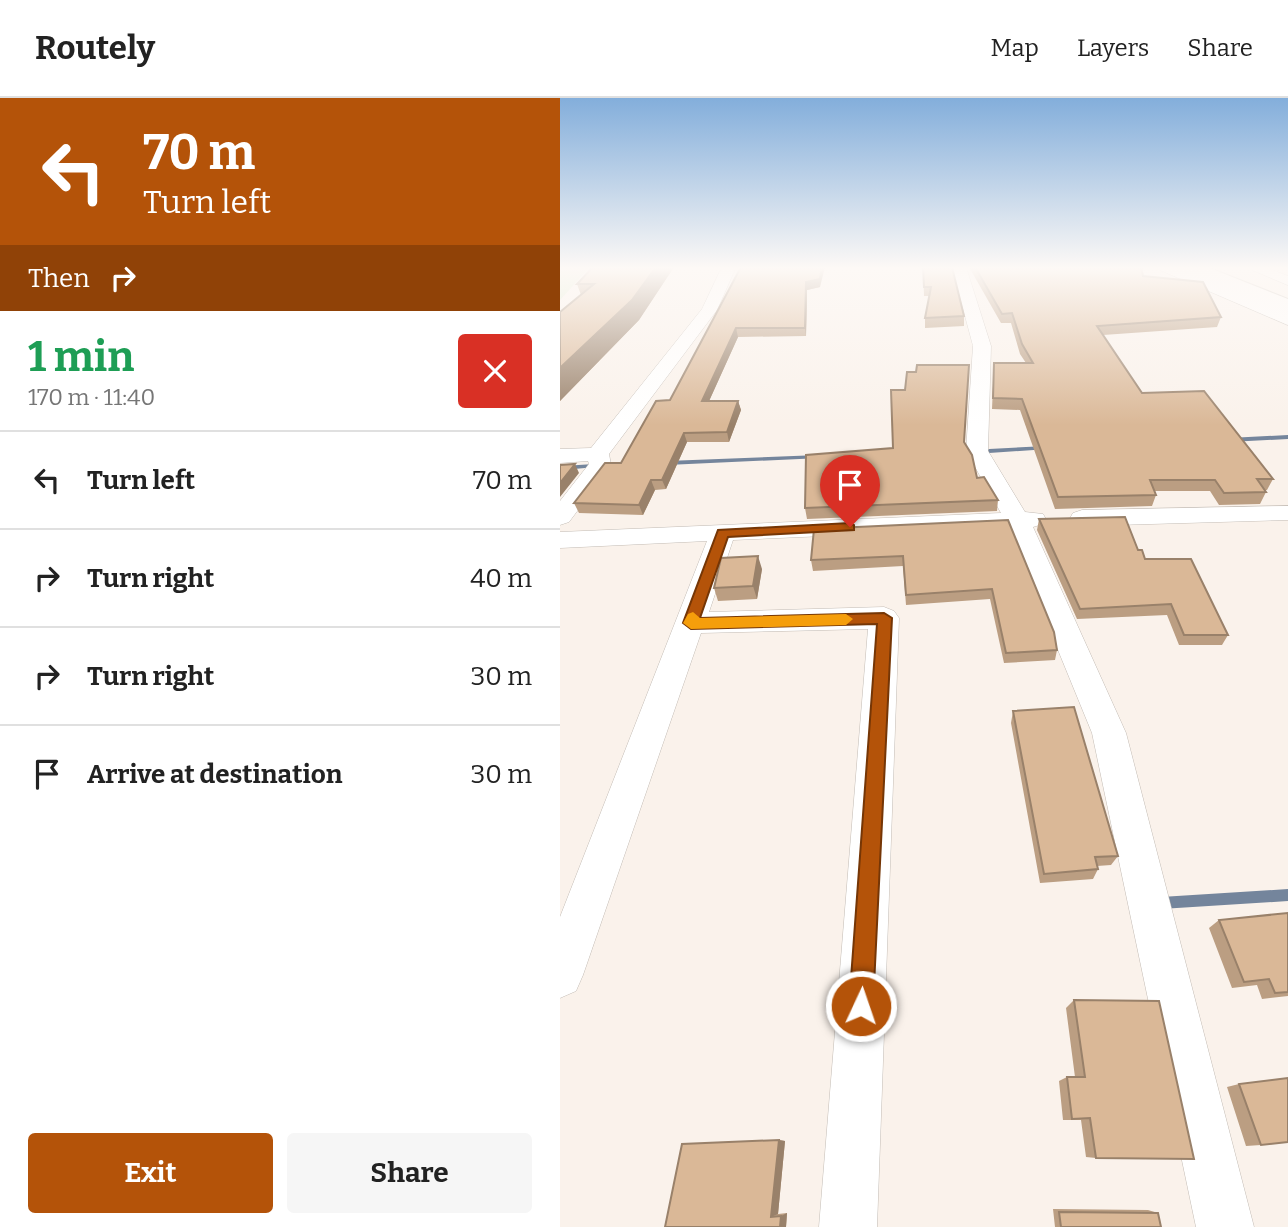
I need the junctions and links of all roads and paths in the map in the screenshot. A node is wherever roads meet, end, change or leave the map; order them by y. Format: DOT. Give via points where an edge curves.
graph roads {
  1 [pos="702,320"];
  2 [pos="975,320"];
  3 [pos="598,454"];
  4 [pos="560,456"];
  5 [pos="1288,513"];
  6 [pos="560,517"];
  7 [pos="1017,520"];
  8 [pos="723,533"];
  9 [pos="560,540"];
  10 [pos="691,623"];
  11 [pos="560,975"];
  12 [pos="848,1227"];
  13 [pos="1225,1227"];
  1 -- 3 [label="street"];
  2 -- 7 [label="street" via="982,346 977,451"];
  3 -- 4 [label="street"];
  3 -- 6 [label="street" via="600,465"];
  5 -- 7 [label="street"];
  7 -- 8 [label="street"];
  7 -- 13 [label="street" via="1109,733"];
  8 -- 9 [label="street"];
  8 -- 10 [label="street"];
  10 -- 11 [label="street"];
  10 -- 12 [label="street" via="884,618"];
}
